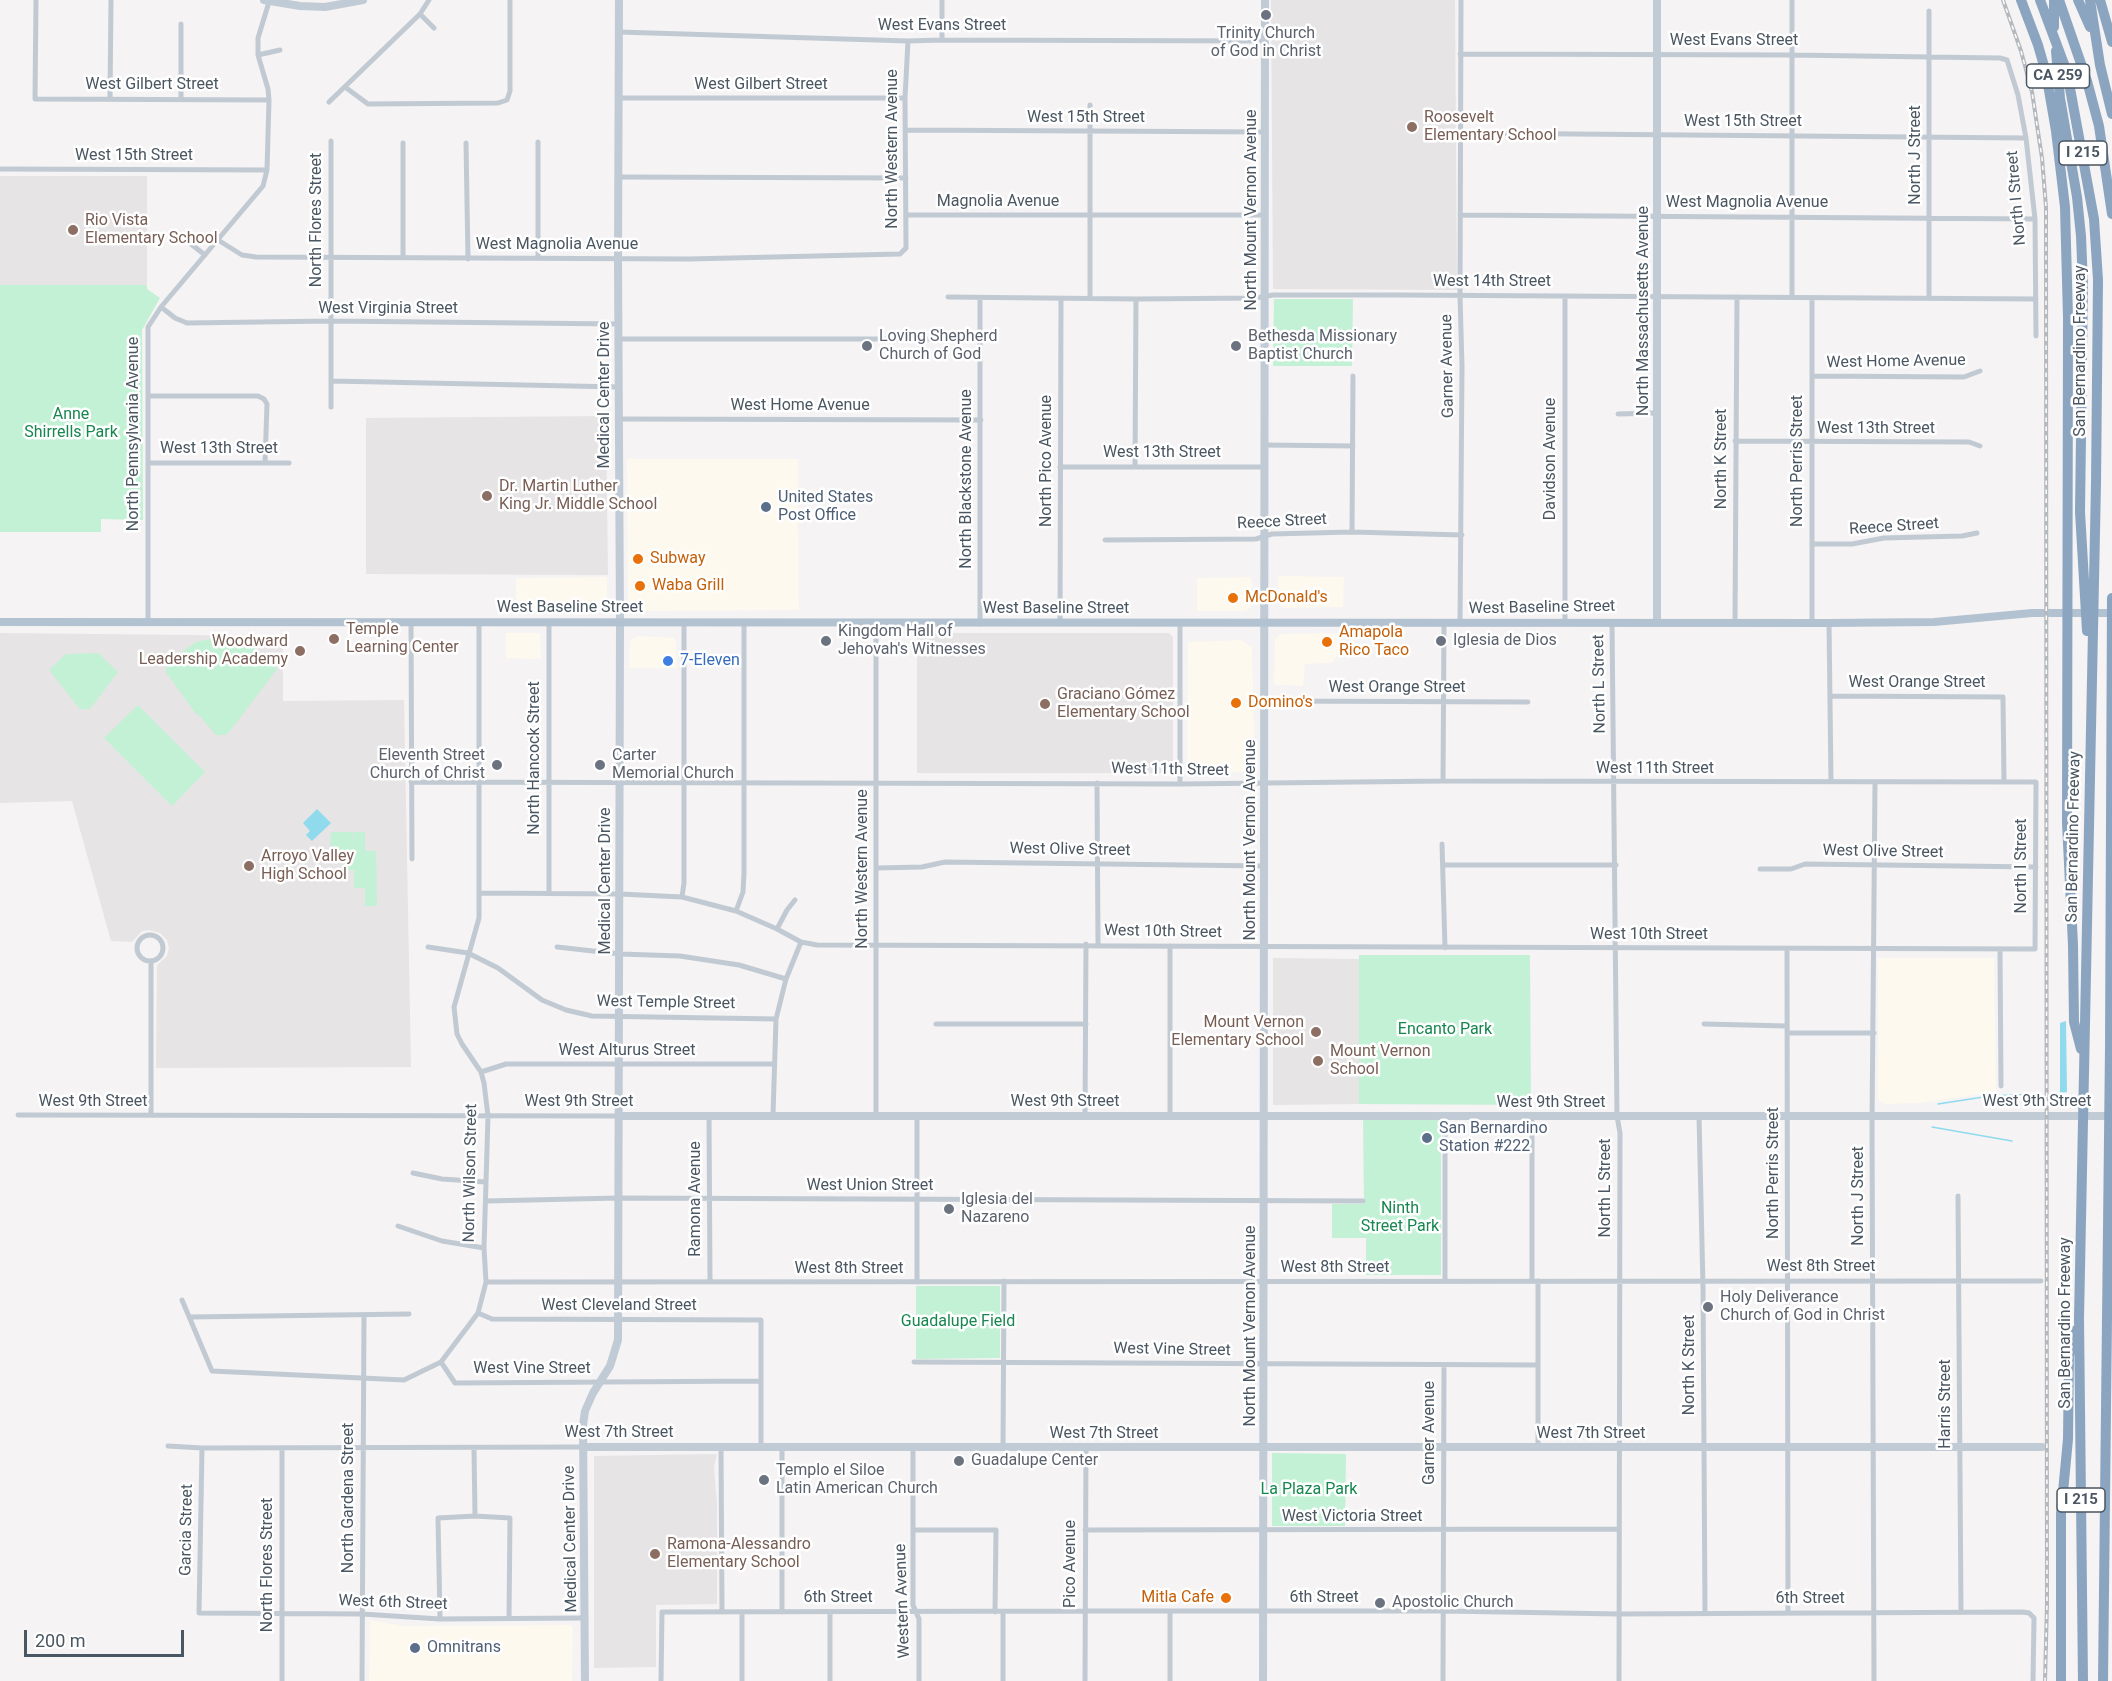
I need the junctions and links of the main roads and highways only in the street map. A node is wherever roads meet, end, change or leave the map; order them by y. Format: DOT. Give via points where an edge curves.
graph roads {
  1 [pos="2021,0"];
  2 [pos="2040,0"];
  3 [pos="2054,0"];
  4 [pos="2059,0"];
  5 [pos="2078,0"];
  6 [pos="2090,0"];
  7 [pos="2100,0"];
  8 [pos="2112,42"];
  9 [pos="2112,79"];
  10 [pos="2112,114"];
  11 [pos="2076,196"];
  12 [pos="2112,214"];
  13 [pos="2068,318"];
  14 [pos="2112,598"];
  15 [pos="2066,613"];
  16 [pos="2112,613"];
  17 [pos="0,622"];
  18 [pos="2091,716"];
  19 [pos="2111,945"];
  20 [pos="2085,1064"];
  21 [pos="2079,1318"];
  22 [pos="2106,1343"];
  23 [pos="2112,1367"];
  24 [pos="2061,1681"];
  25 [pos="2083,1681"];
  26 [pos="2105,1681"];
  1 -- 13 [label="highway" via="2044,65 2056,131 2065,207"];
  2 -- 18 [label="highway, San Bernardino Freeway / I 215" via="2067,72 2094,219 2098,280"];
  3 -- 11 [label="highway, CA 259" via="2057,62"];
  4 -- 12 [label="highway, I 215" via="2099,126"];
  5 -- 9 [label="highway"];
  6 -- 10 [label="highway"];
  7 -- 8 [label="highway"];
  11 -- 13 [label="highway"];
  11 -- 18 [label="highway" via="2083,285 2080,512"];
  13 -- 15 [label="highway"];
  14 -- 19 [label="highway, I 215"];
  15 -- 16 [label="main road, West Baseline Street"];
  15 -- 17 [label="main road, West Baseline Street" via="1934,622 1829,623"];
  15 -- 20 [label="highway" via="2066,800 2074,1022"];
  18 -- 20 [label="highway, San Bernardino Freeway / I 215"];
  19 -- 22 [label="highway, I 215"];
  20 -- 21 [label="highway, San Bernardino Freeway / I 215"];
  21 -- 24 [label="highway" via="2069,1355 2068,1439 2061,1513"];
  21 -- 25 [label="highway, San Bernardino Freeway / I 215"];
  22 -- 23 [label="highway"];
  22 -- 26 [label="highway, I 215"];
}
